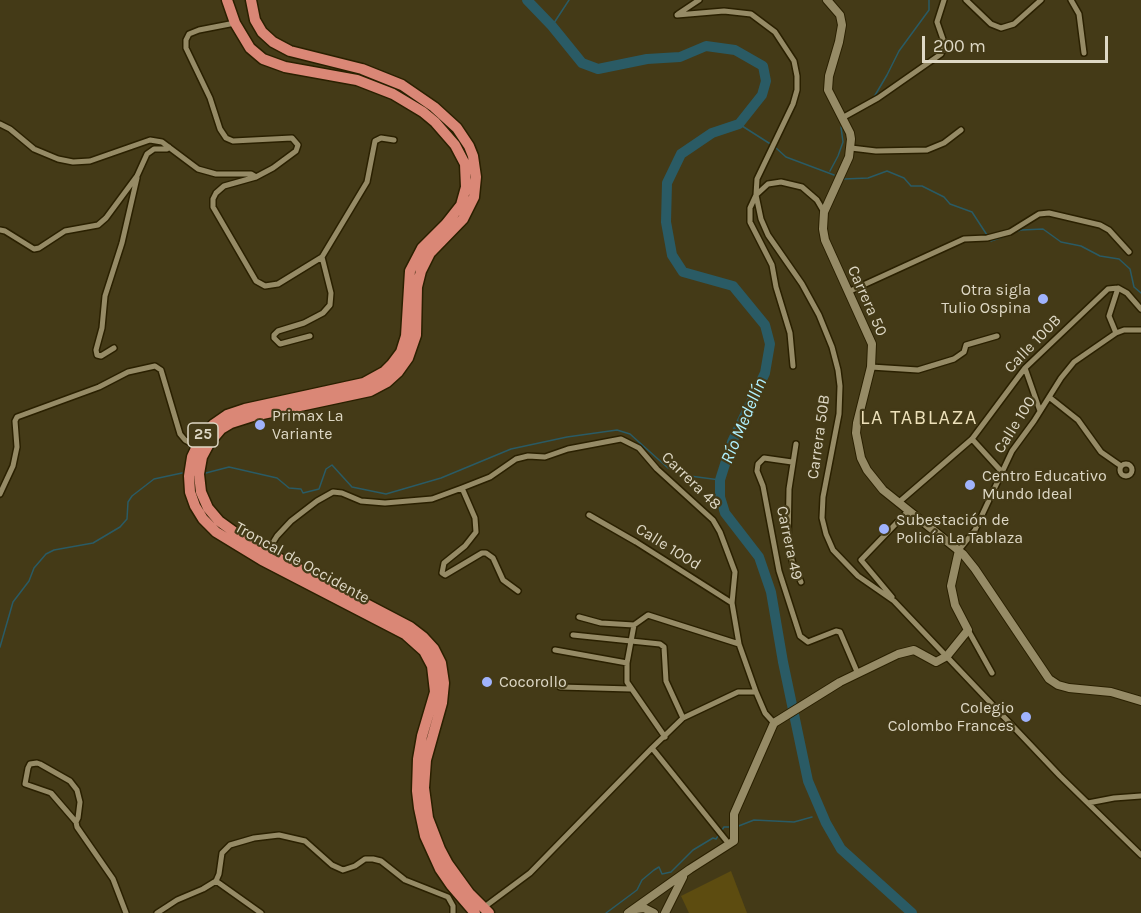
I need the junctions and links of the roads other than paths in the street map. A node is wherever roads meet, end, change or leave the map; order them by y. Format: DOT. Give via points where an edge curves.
graph roads {
  1 [pos="227,0"];
  2 [pos="251,0"];
  3 [pos="699,0"];
  4 [pos="827,0"];
  5 [pos="944,0"];
  6 [pos="966,0"];
  7 [pos="1041,0"];
  8 [pos="1071,0"];
  9 [pos="235,23"];
  10 [pos="1084,53"];
  11 [pos="843,118"];
  12 [pos="0,124"];
  13 [pos="961,130"];
  14 [pos="394,140"];
  15 [pos="169,147"];
  16 [pos="851,148"];
  17 [pos="137,176"];
  18 [pos="256,177"];
  19 [pos="756,195"];
  20 [pos="824,212"];
  21 [pos="0,230"];
  22 [pos="1129,252"];
  23 [pos="322,257"];
  24 [pos="1118,288"];
  25 [pos="848,292"];
  26 [pos="1141,309"];
  27 [pos="1141,330"];
  28 [pos="1116,333"];
  29 [pos="310,336"];
  30 [pos="997,336"];
  31 [pos="114,348"];
  32 [pos="793,366"];
  33 [pos="871,367"];
  34 [pos="1025,368"];
  35 [pos="1049,397"];
  36 [pos="1040,411"];
  37 [pos="972,440"];
  38 [pos="796,444"];
  39 [pos="196,446"];
  40 [pos="792,462"];
  41 [pos="1121,466"];
  42 [pos="1002,472"];
  43 [pos="462,488"];
  44 [pos="0,494"];
  45 [pos="898,503"];
  46 [pos="908,511"];
  47 [pos="589,515"];
  48 [pos="789,544"];
  49 [pos="775,549"];
  50 [pos="958,550"];
  51 [pos="267,552"];
  52 [pos="801,582"];
  53 [pos="519,591"];
  54 [pos="894,601"];
  55 [pos="732,603"];
  56 [pos="579,617"];
  57 [pos="634,625"];
  58 [pos="968,630"];
  59 [pos="573,635"];
  60 [pos="630,642"];
  61 [pos="739,644"];
  62 [pos="555,650"];
  63 [pos="947,656"];
  64 [pos="627,663"];
  65 [pos="992,673"];
  66 [pos="858,674"];
  67 [pos="561,687"];
  68 [pos="632,689"];
  69 [pos="756,692"];
  70 [pos="1141,701"];
  71 [pos="683,718"];
  72 [pos="774,723"];
  73 [pos="665,737"];
  74 [pos="652,748"];
  75 [pos="1141,796"];
  76 [pos="1088,803"];
  77 [pos="75,822"];
  78 [pos="726,842"];
  79 [pos="1141,855"];
  80 [pos="690,869"];
  81 [pos="216,881"];
  82 [pos="482,911"];
  83 [pos="631,911"];
  84 [pos="126,913"];
  85 [pos="157,913"];
  86 [pos="261,913"];
  87 [pos="453,913"];
  88 [pos="654,913"];
  89 [pos="664,913"];
  1 -- 9 [label="highway, Troncal de Occidente / 25"];
  2 -- 51 [label="highway, Troncal de Occidente / 25" via="258,26 279,46 376,73 425,100 457,128 469,146 476,177 474,197 463,219 430,253 420,271 416,335 398,372 370,391 241,418 221,429 205,449 199,474 208,507 226,526"];
  3 -- 19 [label="street, Carrera 50B" via="677,15 724,11 751,14 775,32 794,61 797,90 757,179"];
  4 -- 11 [label="main road" via="840,15 842,26 827,83"];
  5 -- 11 [label="street" via="937,22 945,45 941,54"];
  6 -- 7 [label="street" via="991,24 1001,28 1014,24"];
  8 -- 10 [label="street" via="1079,14"];
  9 -- 18 [label="street" via="189,34 186,48 226,138 297,141 296,151"];
  9 -- 39 [label="highway, Troncal de Occidente / 25" via="250,48 271,63 357,80 423,112 460,153 465,164 466,187 457,213 414,260 408,286 406,336 396,359 384,372 364,384 227,415 207,430"];
  11 -- 16 [label="main road" via="850,132"];
  12 -- 15 [label="street" via="34,149 73,162 90,162 150,140"];
  13 -- 16 [label="street" via="927,150"];
  14 -- 23 [label="street" via="375,141 367,182"];
  15 -- 17 [label="street" via="150,151"];
  15 -- 18 [label="street" via="198,169"];
  16 -- 20 [label="main road, Carrera 50"];
  17 -- 21 [label="street" via="98,225 65,231 39,248"];
  17 -- 31 [label="street" via="105,296 96,350 101,356"];
  18 -- 23 [label="street" via="224,186 213,199 213,207 256,281 265,286 278,284"];
  19 -- 20 [label="street" via="768,184 790,183 811,194"];
  19 -- 32 [label="street" via="750,208 750,222 772,265"];
  19 -- 54 [label="street, Carrera 50B" via="768,235 819,315 838,370 839,414 823,497 826,534 843,562"];
  20 -- 25 [label="main road, Carrera 50" via="825,240"];
  22 -- 25 [label="street" via="1100,225 1039,214 1017,229 989,238 964,238"];
  23 -- 29 [label="street" via="330,304 323,313 278,331 274,338 280,344"];
  24 -- 26 [label="street"];
  24 -- 28 [label="street" via="1109,316"];
  24 -- 34 [label="street, Calle 100B" via="1108,289"];
  25 -- 33 [label="main road, Carrera 50" via="869,335"];
  27 -- 28 [label="street, Calle 100"];
  28 -- 35 [label="street, Calle 100" via="1074,362"];
  30 -- 33 [label="street" via="966,345 964,352 954,359 918,370"];
  33 -- 45 [label="main road, Carrera 50" via="857,423 858,448 867,470"];
  34 -- 36 [label="street"];
  34 -- 37 [label="street, Calle 100B"];
  35 -- 36 [label="street, Calle 100"];
  35 -- 41 [label="street" via="1078,420 1101,452"];
  36 -- 42 [label="street, Calle 100"];
  37 -- 42 [label="street"];
  37 -- 45 [label="street, Calle 100B"];
  38 -- 40 [label="street, Carrera 49"];
  39 -- 44 [label="street" via="180,434 161,370 155,366 128,372 99,387 17,417 13,466"];
  39 -- 82 [label="highway, Troncal de Occidente / 25" via="189,484 195,506 207,525 262,560 405,634 429,658 435,674 435,692 418,759 419,808 425,836 440,869 451,885"];
  40 -- 48 [label="street, Carrera 49"];
  40 -- 49 [label="street, Carrera 49" via="764,458 758,464"];
  42 -- 50 [label="street, Calle 100" via="975,530"];
  43 -- 51 [label="street" via="432,499 385,503 361,501 333,492 291,521"];
  43 -- 53 [label="street" via="475,518 476,532 444,563 442,573 445,575 486,553 493,558 503,579"];
  43 -- 55 [label="street, Carrera 48" via="490,477 516,459 545,457 621,439 639,448 713,520 735,572"];
  45 -- 46 [label="main road, Carrera 50"];
  46 -- 50 [label="main road, Carrera 50"];
  46 -- 54 [label="street" via="861,560"];
  47 -- 55 [label="street, Calle 100d"];
  48 -- 49 [label="street"];
  48 -- 52 [label="street, Carrera 49" via="792,564"];
  49 -- 66 [label="street, Carrera 49" via="800,636 808,642 840,632"];
  50 -- 58 [label="main road, Calle 100" via="951,586 955,605"];
  50 -- 70 [label="main road, Carrera 50" via="975,569 1049,680 1069,688 1111,692"];
  51 -- 82 [label="highway, Troncal de Occidente / 25" via="410,627 434,649 443,673 444,693 426,760 428,818 448,864"];
  54 -- 63 [label="street, Carrera 50B"];
  55 -- 61 [label="street, Carrera 48"];
  56 -- 57 [label="street"];
  57 -- 60 [label="street"];
  57 -- 61 [label="street" via="648,615"];
  58 -- 63 [label="main road"];
  58 -- 65 [label="street, Calle 100"];
  59 -- 60 [label="street"];
  60 -- 64 [label="street"];
  60 -- 71 [label="street" via="664,647 666,681"];
  61 -- 69 [label="street, Carrera 48"];
  62 -- 64 [label="street"];
  63 -- 66 [label="main road" via="936,662 914,650 907,651"];
  63 -- 76 [label="street, Carrera 50B"];
  64 -- 68 [label="street" via="627,682"];
  66 -- 72 [label="main road"];
  67 -- 68 [label="street"];
  68 -- 73 [label="street"];
  69 -- 71 [label="street" via="738,692"];
  69 -- 72 [label="street, Carrera 48"];
  71 -- 73 [label="street"];
  72 -- 78 [label="main road" via="734,814 734,841"];
  73 -- 74 [label="street"];
  74 -- 78 [label="street"];
  74 -- 82 [label="street" via="530,873"];
  75 -- 76 [label="street"];
  76 -- 79 [label="street, Carrera 50B"];
  77 -- 77 [label="street" via="80,802 74,785 40,764 30,764 25,784 51,793"];
  77 -- 84 [label="street" via="113,879"];
  78 -- 80 [label="main road"];
  80 -- 83 [label="main road"];
  80 -- 89 [label="main road"];
  81 -- 85 [label="street"];
  81 -- 86 [label="street"];
  81 -- 87 [label="street" via="222,853 230,845 254,838 290,836 305,841 343,870 365,859 381,861 405,880 448,897"];
  83 -- 88 [label="main road" via="644,908"];
}
